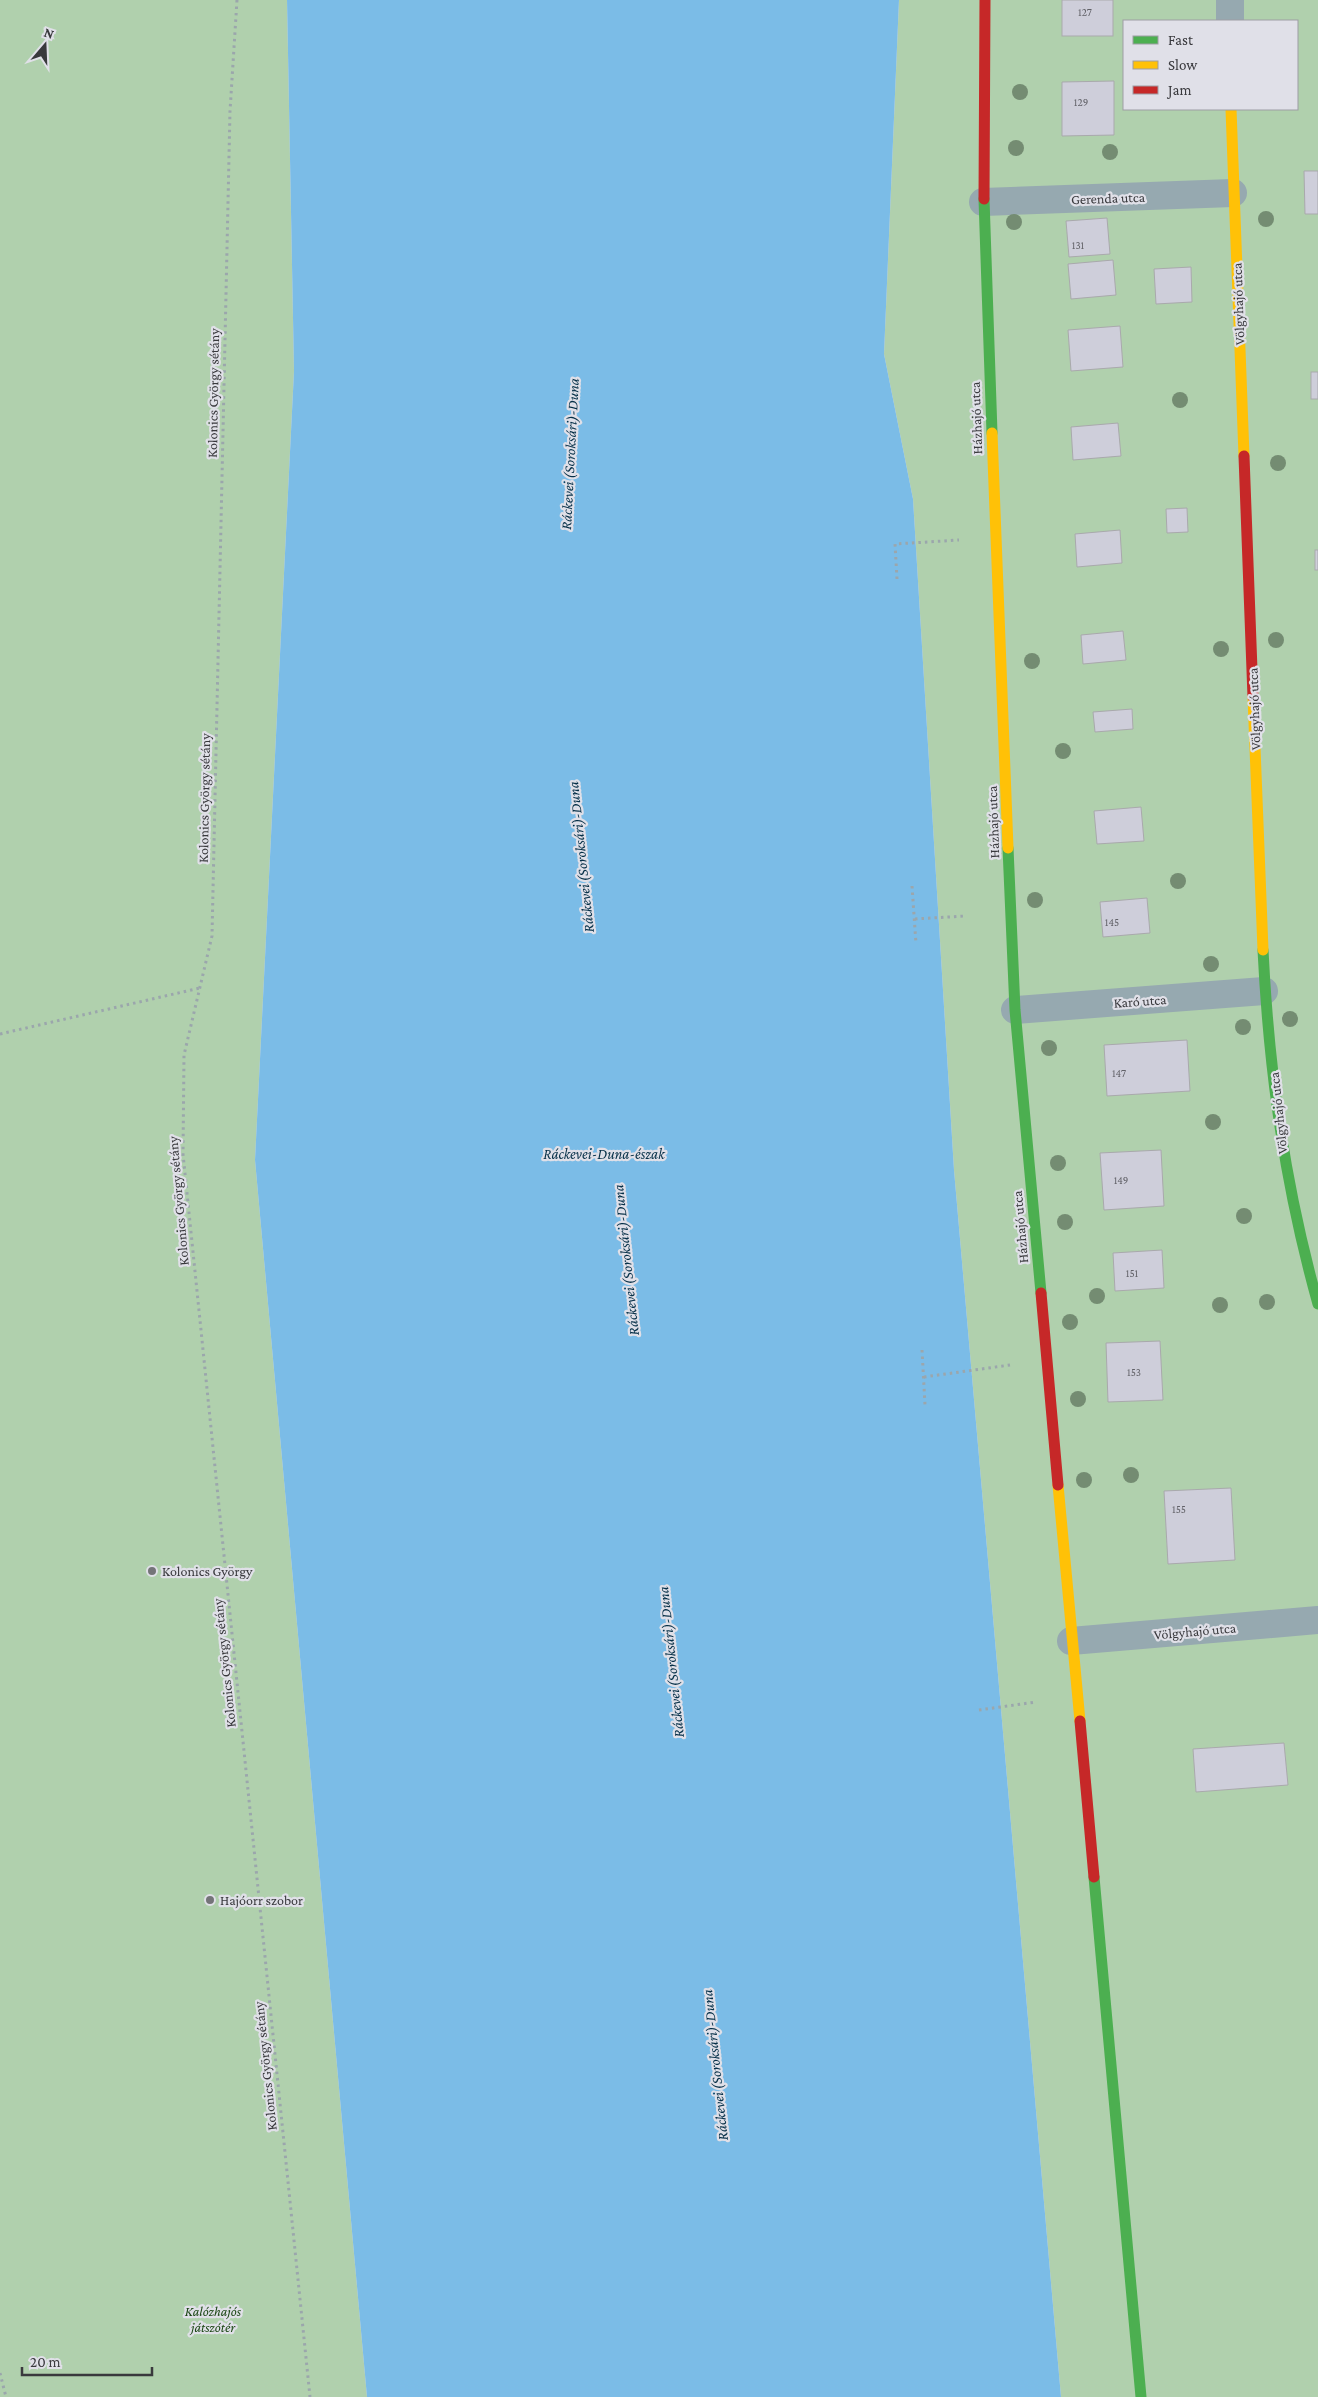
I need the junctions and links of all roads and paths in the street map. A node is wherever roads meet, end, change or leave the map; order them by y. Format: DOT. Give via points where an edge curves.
graph roads {
  1 [pos="237,0"];
  2 [pos="985,0"];
  3 [pos="1230,0"];
  4 [pos="1230,20"];
  5 [pos="1232,110"];
  6 [pos="1233,193"];
  7 [pos="983,202"];
  8 [pos="963,540"];
  9 [pos="897,579"];
  10 [pos="912,886"];
  11 [pos="965,916"];
  12 [pos="914,919"];
  13 [pos="916,944"];
  14 [pos="200,988"];
  15 [pos="1264,991"];
  16 [pos="1015,1010"];
  17 [pos="0,1034"];
  18 [pos="1318,1304"];
  19 [pos="922,1350"];
  20 [pos="1017,1364"];
  21 [pos="924,1377"];
  22 [pos="925,1405"];
  23 [pos="1318,1620"];
  24 [pos="1071,1641"];
  25 [pos="1036,1702"];
  26 [pos="979,1710"];
  27 [pos="0,2373"];
  28 [pos="6,2397"];
  29 [pos="310,2397"];
  30 [pos="1141,2397"];
  1 -- 14 [label="path, Kolonics György sétány" via="230,111 212,936"];
  2 -- 7 [label="street, Házhajó utca"];
  3 -- 4 [label="street"];
  5 -- 6 [label="street, Völgyhajó utca"];
  6 -- 7 [label="street, Gerenda utca"];
  6 -- 15 [label="street, Völgyhajó utca"];
  7 -- 16 [label="street, Házhajó utca"];
  8 -- 9 [label="path" via="895,544"];
  10 -- 12 [label="path"];
  11 -- 12 [label="path"];
  12 -- 13 [label="path"];
  14 -- 17 [label="path"];
  14 -- 29 [label="path, Kolonics György sétány" via="184,1055 183,1154"];
  15 -- 16 [label="street, Karó utca"];
  15 -- 18 [label="street, Völgyhajó utca" via="1285,1173 1302,1254"];
  16 -- 24 [label="street, Házhajó utca"];
  19 -- 21 [label="path"];
  20 -- 21 [label="path"];
  21 -- 22 [label="path"];
  23 -- 24 [label="street, Völgyhajó utca"];
  24 -- 30 [label="street, Házhajó utca"];
  25 -- 26 [label="path"];
  27 -- 28 [label="path"];
}
